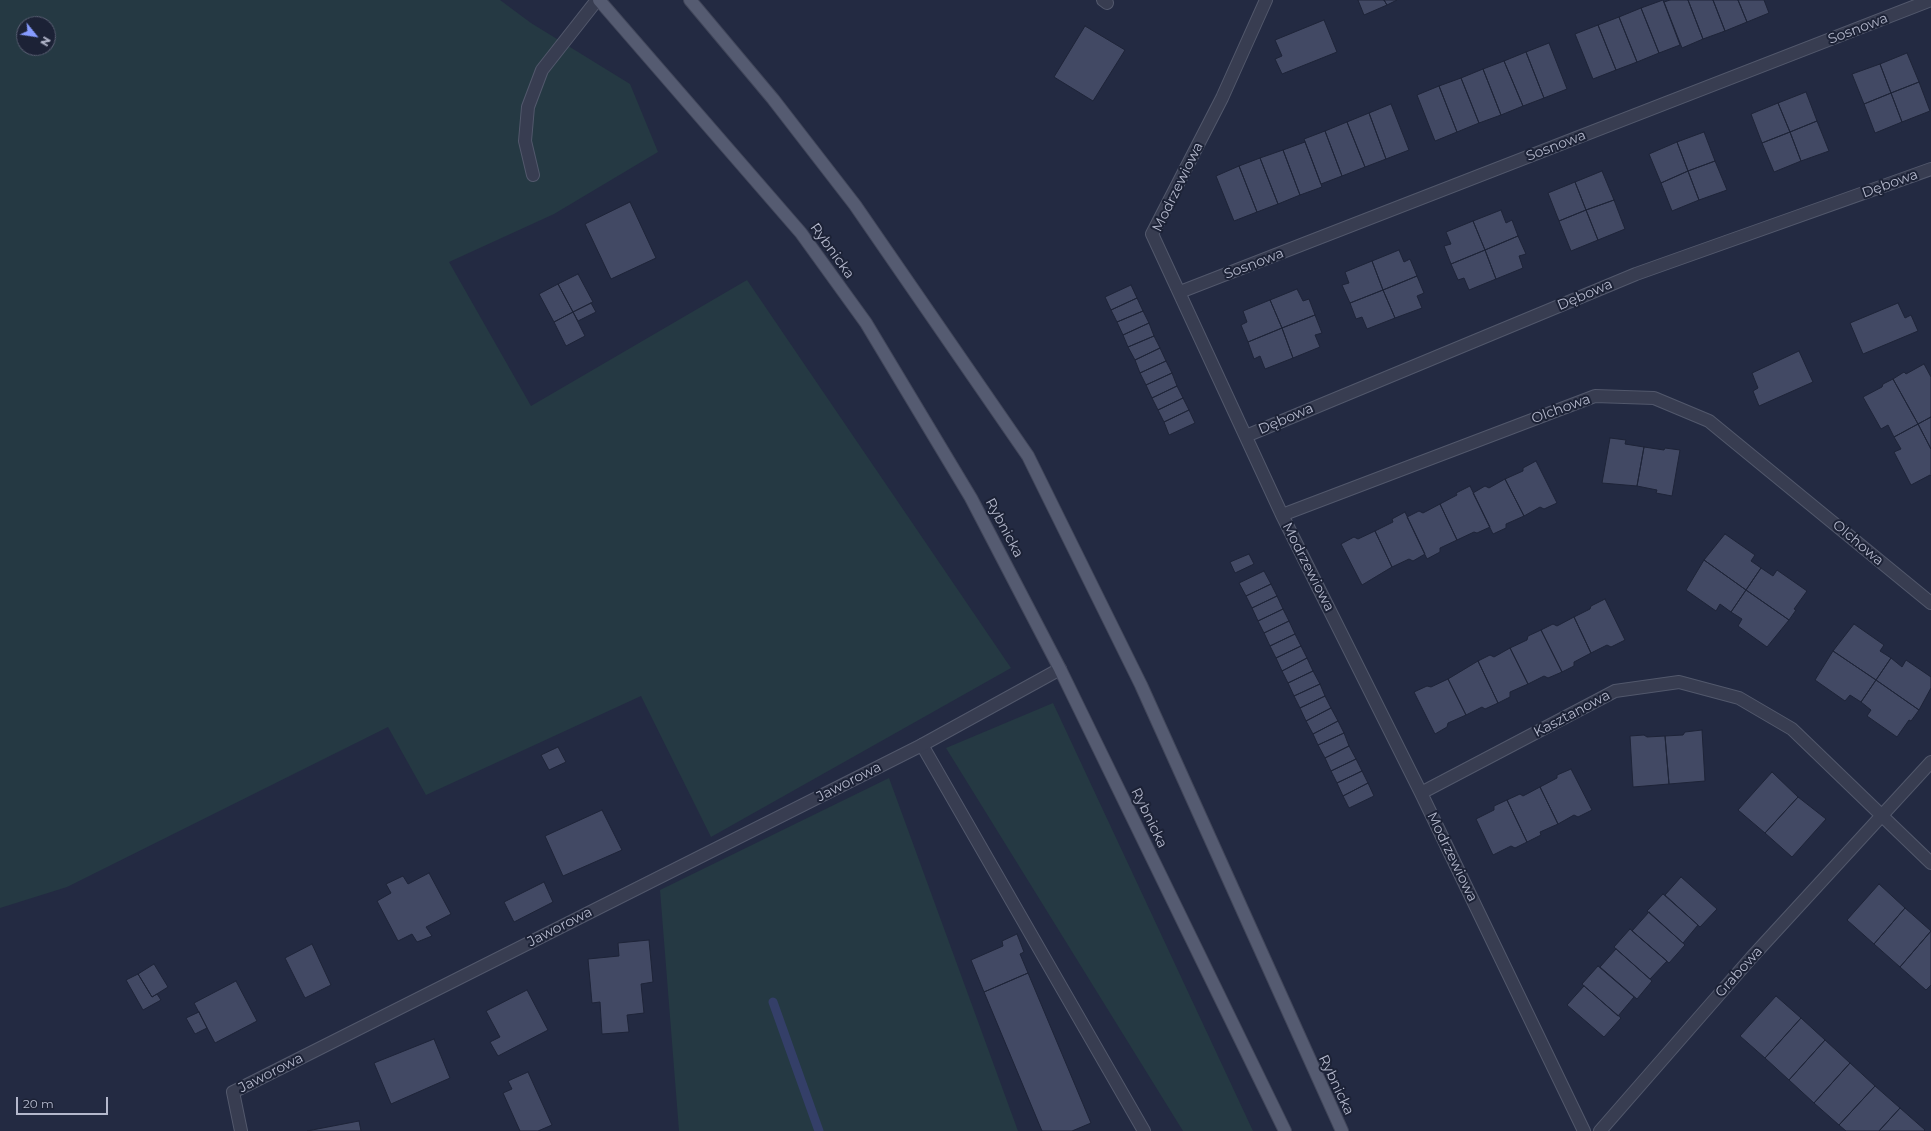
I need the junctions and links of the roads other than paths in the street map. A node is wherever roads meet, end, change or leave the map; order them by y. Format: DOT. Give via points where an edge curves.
graph roads {
  1 [pos="598,0"];
  2 [pos="690,0"];
  3 [pos="1266,0"];
  4 [pos="1931,0"];
  5 [pos="1931,169"];
  6 [pos="533,175"];
  7 [pos="1180,292"];
  8 [pos="1246,436"];
  9 [pos="1282,514"];
  10 [pos="1931,603"];
  11 [pos="1060,669"];
  12 [pos="922,745"];
  13 [pos="1931,762"];
  14 [pos="1421,793"];
  15 [pos="1882,816"];
  16 [pos="1931,862"];
  17 [pos="242,1131"];
  18 [pos="1144,1131"];
  19 [pos="1285,1131"];
  20 [pos="1342,1131"];
  21 [pos="1584,1131"];
  22 [pos="1600,1131"];
  1 -- 6 [label="street" via="542,70 528,107 524,141"];
  1 -- 11 [label="main road, Rybnicka" via="801,233 866,323 971,498"];
  2 -- 20 [label="main road, Rybnicka" via="773,99 855,204 1028,456 1141,685"];
  3 -- 7 [label="street, Modrzewiowa" via="1222,98 1152,234"];
  4 -- 7 [label="street, Sosnowa"];
  5 -- 8 [label="street, Dębowa" via="1636,274"];
  7 -- 8 [label="street, Modrzewiowa"];
  8 -- 9 [label="street, Modrzewiowa"];
  9 -- 10 [label="street, Olchowa" via="1595,396 1654,398 1709,421"];
  9 -- 14 [label="street, Modrzewiowa"];
  11 -- 12 [label="street"];
  11 -- 19 [label="main road, Rybnicka"];
  12 -- 17 [label="street, Jaworowa" via="233,1092"];
  12 -- 18 [label="street"];
  13 -- 15 [label="street, Grabowa"];
  14 -- 15 [label="street, Kasztanowa" via="1615,691 1679,682 1739,698 1792,729"];
  14 -- 21 [label="street, Modrzewiowa"];
  15 -- 16 [label="street"];
  15 -- 22 [label="street, Grabowa" via="1751,958"];
}
